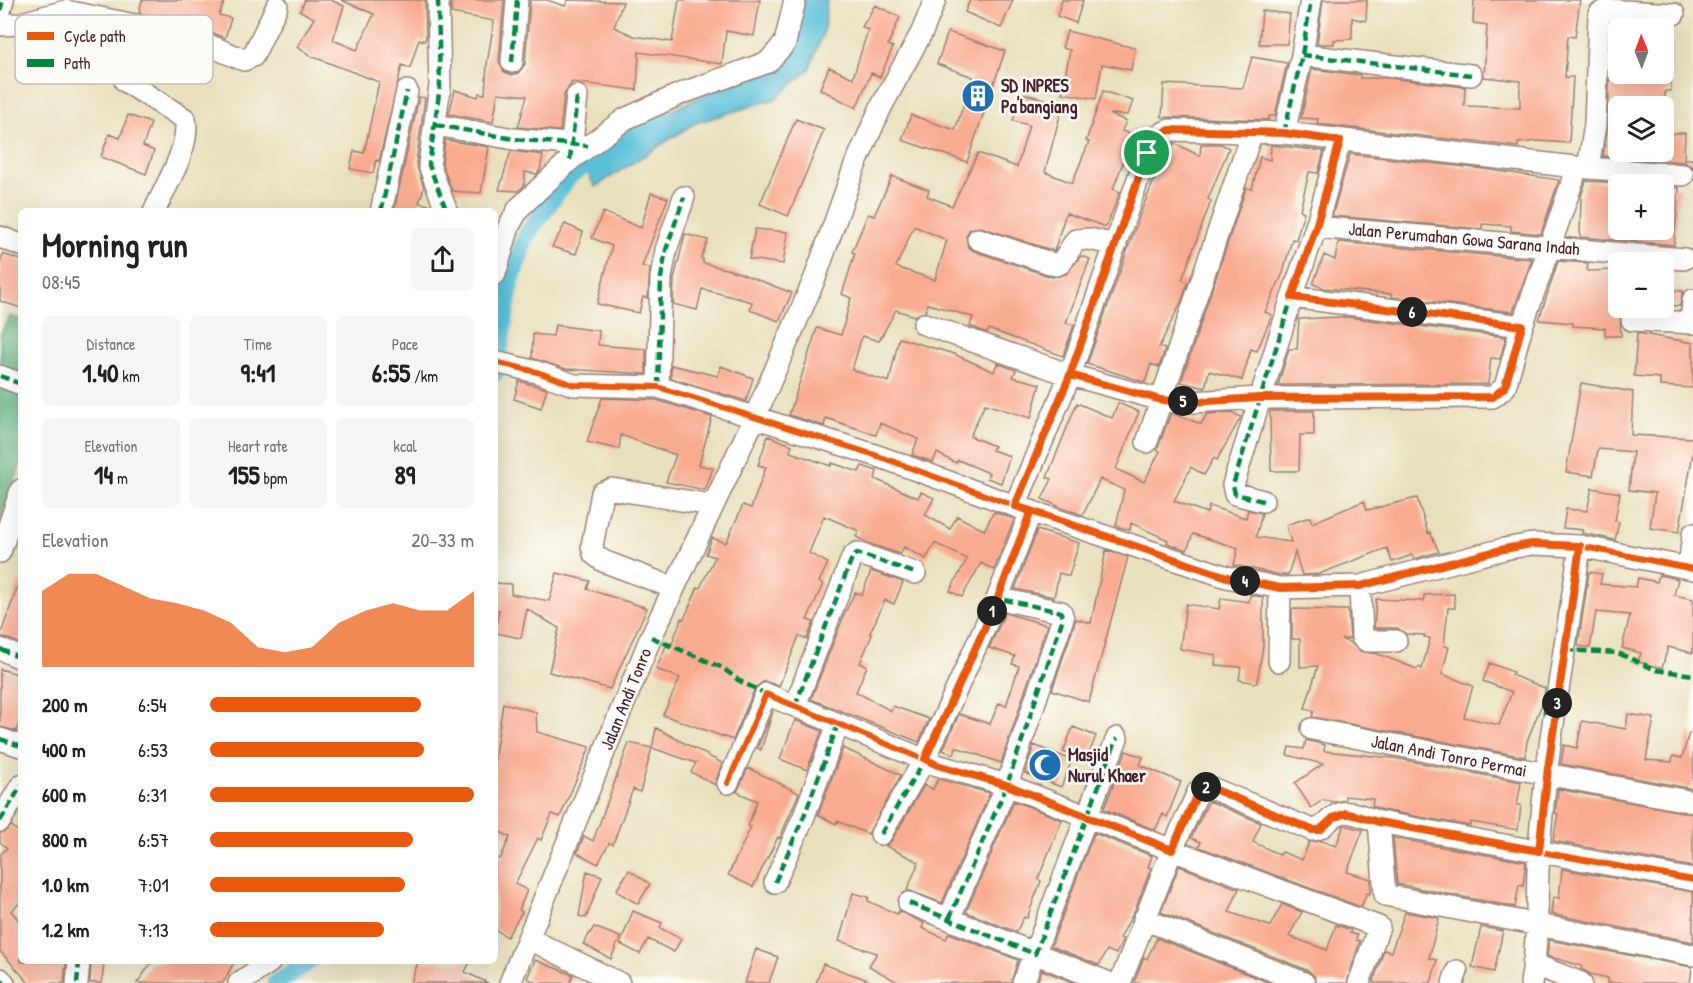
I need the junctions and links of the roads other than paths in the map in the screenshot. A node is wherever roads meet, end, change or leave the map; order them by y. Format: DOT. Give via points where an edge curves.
graph roads {
  1 [pos="3,0"];
  2 [pos="438,0"];
  3 [pos="517,0"];
  4 [pos="795,0"];
  5 [pos="934,0"];
  6 [pos="1311,0"];
  7 [pos="277,6"];
  8 [pos="0,11"];
  9 [pos="1674,14"];
  10 [pos="51,15"];
  11 [pos="86,15"];
  12 [pos="15,24"];
  13 [pos="0,25"];
  14 [pos="213,47"];
  15 [pos="1302,55"];
  16 [pos="512,62"];
  17 [pos="1471,75"];
  18 [pos="131,84"];
  19 [pos="407,91"];
  20 [pos="577,96"];
  21 [pos="436,125"];
  22 [pos="1252,132"];
  23 [pos="1284,133"];
  24 [pos="1340,141"];
  25 [pos="576,151"];
  26 [pos="1582,167"];
  27 [pos="1683,175"];
  28 [pos="684,197"];
  29 [pos="156,208"];
  30 [pos="382,208"];
  31 [pos="445,208"];
  32 [pos="1316,227"];
  33 [pos="0,237"];
  34 [pos="978,239"];
  35 [pos="18,243"];
  36 [pos="1116,245"];
  37 [pos="1550,247"];
  38 [pos="1684,259"];
  39 [pos="498,264"];
  40 [pos="1292,297"];
  41 [pos="1693,300"];
  42 [pos="1632,320"];
  43 [pos="1692,323"];
  44 [pos="924,324"];
  45 [pos="1522,326"];
  46 [pos="500,363"];
  47 [pos="0,375"];
  48 [pos="1070,375"];
  49 [pos="18,383"];
  50 [pos="657,387"];
  51 [pos="1259,398"];
  52 [pos="1161,400"];
  53 [pos="754,419"];
  54 [pos="1147,442"];
  55 [pos="18,499"];
  56 [pos="1263,501"];
  57 [pos="712,505"];
  58 [pos="1023,509"];
  59 [pos="1693,534"];
  60 [pos="1580,546"];
  61 [pos="0,552"];
  62 [pos="1691,568"];
  63 [pos="915,573"];
  64 [pos="1360,586"];
  65 [pos="674,588"];
  66 [pos="1280,588"];
  67 [pos="996,603"];
  68 [pos="1396,641"];
  69 [pos="0,649"];
  70 [pos="18,657"];
  71 [pos="1279,661"];
  72 [pos="795,706"];
  73 [pos="838,724"];
  74 [pos="1312,729"];
  75 [pos="1117,738"];
  76 [pos="0,739"];
  77 [pos="18,745"];
  78 [pos="925,759"];
  79 [pos="1547,774"];
  80 [pos="728,783"];
  81 [pos="1007,785"];
  82 [pos="18,791"];
  83 [pos="1693,802"];
  84 [pos="1086,816"];
  85 [pos="0,821"];
  86 [pos="1379,822"];
  87 [pos="881,834"];
  88 [pos="1172,850"];
  89 [pos="1539,851"];
  90 [pos="1693,880"];
  91 [pos="776,882"];
  92 [pos="1385,895"];
  93 [pos="909,903"];
  94 [pos="949,919"];
  95 [pos="1144,919"];
  96 [pos="1538,926"];
  97 [pos="1379,927"];
  98 [pos="529,939"];
  99 [pos="1035,954"];
  100 [pos="1693,955"];
  101 [pos="79,964"];
  102 [pos="267,964"];
  103 [pos="1532,975"];
  104 [pos="0,979"];
  105 [pos="4,983"];
  106 [pos="77,983"];
  107 [pos="239,983"];
  108 [pos="510,983"];
  109 [pos="619,983"];
  110 [pos="1023,983"];
  111 [pos="1109,983"];
  112 [pos="1120,983"];
  113 [pos="1304,983"];
  114 [pos="1359,983"];
  115 [pos="1581,983"];
  1 -- 8 [label="street"];
  2 -- 21 [label="street" via="440,86"];
  3 -- 16 [label="street"];
  4 -- 25 [label="street" via="785,43 768,62 625,119"];
  5 -- 53 [label="street, Jalan Andi Tonro" via="922,32 858,158 815,279"];
  6 -- 15 [label="street"];
  7 -- 14 [label="street" via="253,56 244,60"];
  9 -- 26 [label="street" via="1606,10 1599,14 1595,125"];
  10 -- 11 [label="street" via="66,11"];
  12 -- 13 [label="street"];
  15 -- 17 [label="street"];
  15 -- 23 [label="street"];
  18 -- 29 [label="street" via="185,119 185,144"];
  19 -- 30 [label="street"];
  20 -- 25 [label="street"];
  21 -- 25 [label="street"];
  21 -- 31 [label="street" via="429,165"];
  22 -- 23 [label="street"];
  22 -- 36 [label="street" via="1162,132 1147,153"];
  22 -- 52 [label="street"];
  23 -- 24 [label="street"];
  24 -- 26 [label="street"];
  24 -- 32 [label="street"];
  25 -- 39 [label="street" via="519,208 509,226"];
  26 -- 27 [label="street"];
  26 -- 37 [label="street"];
  28 -- 50 [label="street" via="661,278"];
  32 -- 37 [label="street, Jalan Perumahan Gowa Sarana Indah"];
  32 -- 40 [label="street"];
  33 -- 35 [label="street"];
  34 -- 36 [label="street" via="1056,265 1076,240"];
  36 -- 48 [label="street"];
  37 -- 38 [label="street, Jalan Perumahan Gowa Sarana Indah"];
  37 -- 45 [label="street"];
  40 -- 45 [label="street"];
  40 -- 51 [label="street"];
  41 -- 43 [label="street"];
  42 -- 43 [label="street"];
  44 -- 48 [label="street"];
  45 -- 51 [label="street" via="1505,387 1493,397"];
  46 -- 50 [label="street" via="574,385"];
  47 -- 49 [label="street"];
  48 -- 52 [label="street"];
  48 -- 58 [label="street"];
  50 -- 53 [label="street"];
  51 -- 52 [label="street"];
  51 -- 56 [label="street" via="1233,490 1235,494"];
  52 -- 54 [label="street"];
  53 -- 57 [label="street, Jalan Andi Tonro"];
  53 -- 58 [label="street" via="875,455"];
  55 -- 61 [label="street"];
  57 -- 65 [label="street, Jalan Andi Tonro"];
  57 -- 65 [label="street" via="612,489 602,493 592,546 594,554"];
  58 -- 66 [label="street" via="1227,577"];
  58 -- 67 [label="street"];
  59 -- 62 [label="street"];
  60 -- 62 [label="street"];
  60 -- 64 [label="street" via="1532,544 1504,549"];
  60 -- 79 [label="street"];
  63 -- 72 [label="street" via="874,557 857,554 852,558"];
  64 -- 66 [label="street"];
  64 -- 68 [label="street" via="1362,637 1367,641"];
  65 -- 98 [label="street, Jalan Andi Tonro"];
  66 -- 71 [label="street"];
  67 -- 78 [label="street"];
  67 -- 81 [label="street" via="1001,598 1061,612 1063,618"];
  69 -- 70 [label="street"];
  72 -- 73 [label="street"];
  72 -- 80 [label="street" via="766,694"];
  73 -- 78 [label="street"];
  73 -- 91 [label="street"];
  74 -- 79 [label="street, Jalan Andi Tonro Permai"];
  75 -- 84 [label="street"];
  76 -- 77 [label="street"];
  78 -- 81 [label="street"];
  78 -- 87 [label="street"];
  79 -- 83 [label="street, Jalan Andi Tonro Permai"];
  79 -- 89 [label="street"];
  81 -- 84 [label="street"];
  81 -- 94 [label="street"];
  82 -- 85 [label="street"];
  84 -- 88 [label="street"];
  84 -- 99 [label="street"];
  86 -- 88 [label="street" via="1341,813 1320,830 1312,830 1209,787 1202,788"];
  86 -- 89 [label="street"];
  86 -- 92 [label="street"];
  88 -- 95 [label="street"];
  88 -- 97 [label="street"];
  89 -- 90 [label="street"];
  89 -- 96 [label="street"];
  92 -- 96 [label="street"];
  92 -- 97 [label="street"];
  93 -- 94 [label="street"];
  94 -- 99 [label="street"];
  95 -- 112 [label="street"];
  95 -- 113 [label="street"];
  96 -- 100 [label="street"];
  96 -- 103 [label="street"];
  97 -- 114 [label="street"];
  98 -- 108 [label="street, Jalan Andi Tonro"];
  98 -- 109 [label="street"];
  99 -- 110 [label="street"];
  99 -- 111 [label="street"];
  101 -- 106 [label="street"];
  102 -- 107 [label="street"];
  103 -- 115 [label="street"];
  104 -- 105 [label="street"];
}
